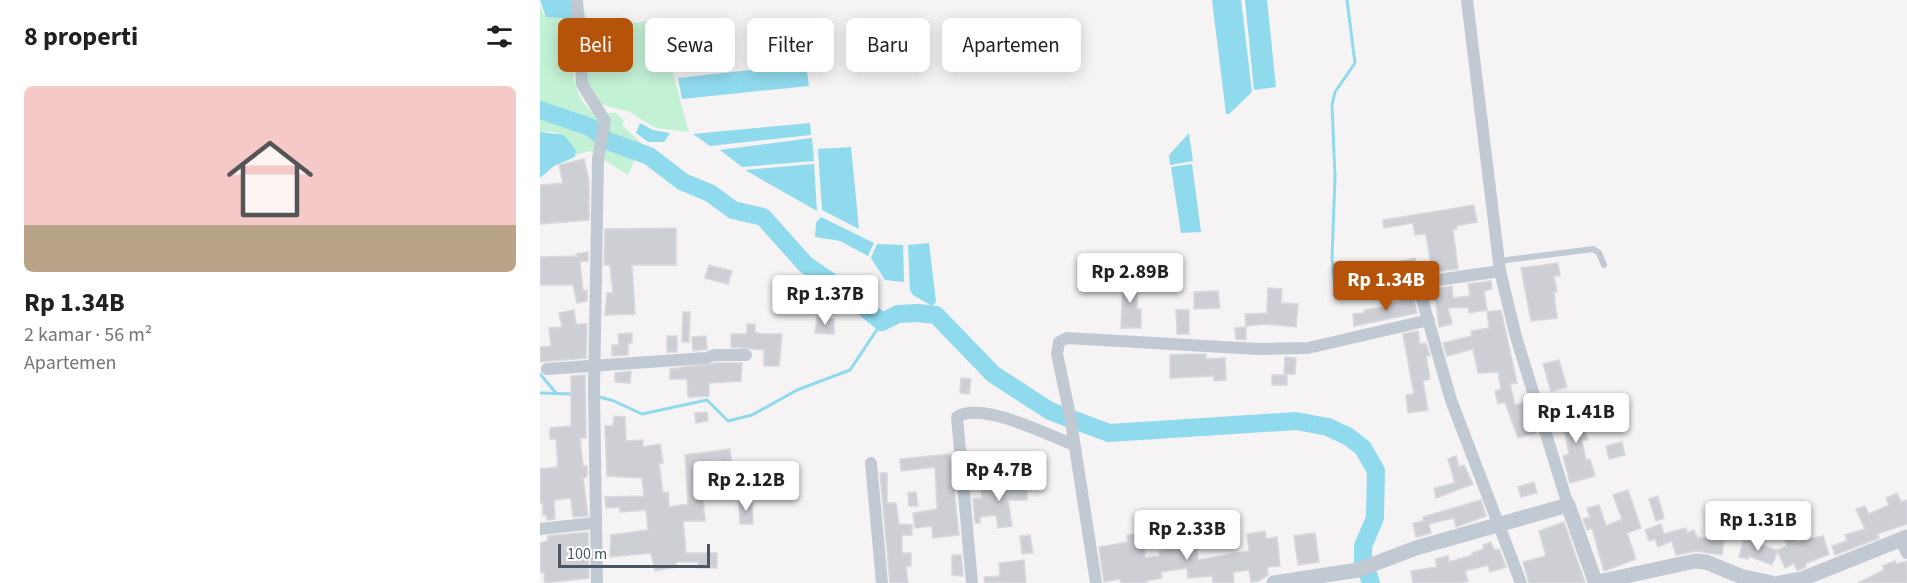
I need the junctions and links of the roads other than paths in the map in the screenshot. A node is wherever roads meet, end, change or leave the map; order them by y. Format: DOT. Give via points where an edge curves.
graph roads {
  1 [pos="577,0"];
  2 [pos="1467,0"];
  3 [pos="1604,265"];
  4 [pos="1499,266"];
  5 [pos="1429,320"];
  6 [pos="746,355"];
  7 [pos="595,366"];
  8 [pos="547,369"];
  9 [pos="1074,441"];
  10 [pos="871,463"];
  11 [pos="1568,505"];
  12 [pos="595,523"];
  13 [pos="1499,524"];
  14 [pos="540,528"];
  15 [pos="1905,543"];
  16 [pos="1596,582"];
  17 [pos="597,583"];
  18 [pos="882,583"];
  19 [pos="972,583"];
  20 [pos="1096,583"];
  21 [pos="1274,583"];
  22 [pos="1521,583"];
  23 [pos="1772,583"];
  24 [pos="1780,583"];
  1 -- 7 [label="street" via="582,84 603,114 598,159"];
  2 -- 4 [label="street"];
  3 -- 4 [label="lane" via="1593,249"];
  4 -- 5 [label="street" via="1422,283 1420,292"];
  4 -- 11 [label="street" via="1516,337"];
  5 -- 9 [label="street" via="1308,348 1258,349 1067,338 1056,348"];
  5 -- 13 [label="street" via="1451,400"];
  6 -- 7 [label="street"];
  7 -- 8 [label="street"];
  7 -- 12 [label="street"];
  9 -- 19 [label="street" via="988,414 969,412 957,417"];
  9 -- 20 [label="street"];
  10 -- 18 [label="street"];
  11 -- 13 [label="street"];
  11 -- 16 [label="street"];
  12 -- 14 [label="street"];
  12 -- 17 [label="street"];
  13 -- 21 [label="street" via="1358,570"];
  13 -- 22 [label="street"];
  15 -- 24 [label="street" via="1803,579"];
  16 -- 23 [label="street" via="1695,561"];
}
